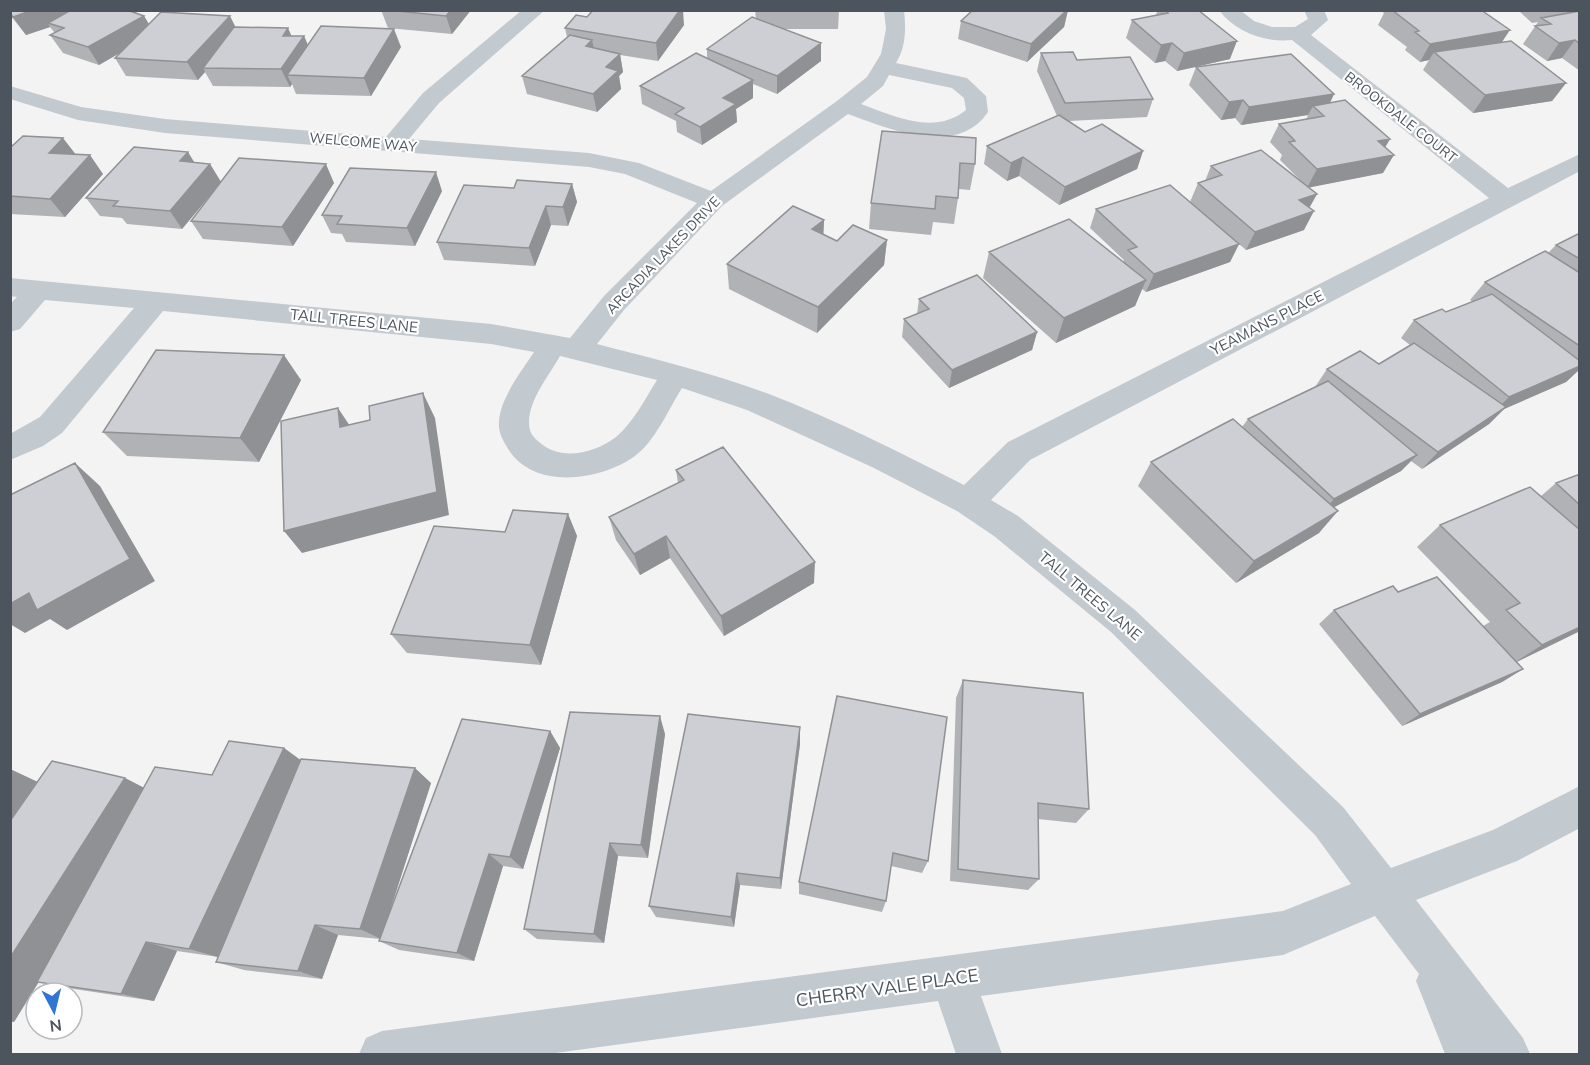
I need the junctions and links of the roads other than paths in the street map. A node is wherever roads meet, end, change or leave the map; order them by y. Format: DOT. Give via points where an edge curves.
graph roads {
  1 [pos="535,10"];
  2 [pos="894,10"];
  3 [pos="1229,10"];
  4 [pos="1314,10"];
  5 [pos="1296,33"];
  6 [pos="883,67"];
  7 [pos="10,92"];
  8 [pos="845,106"];
  9 [pos="392,144"];
  10 [pos="1580,161"];
  11 [pos="1506,199"];
  12 [pos="713,201"];
  13 [pos="25,288"];
  14 [pos="156,301"];
  15 [pos="10,322"];
  16 [pos="564,347"];
  17 [pos="676,375"];
  18 [pos="10,448"];
  19 [pos="968,502"];
  20 [pos="1580,806"];
  21 [pos="1384,891"];
  22 [pos="1419,935"];
  23 [pos="953,979"];
  24 [pos="382,1054"];
  25 [pos="979,1054"];
  26 [pos="1468,1054"];
  27 [pos="1507,1054"];
  1 -- 9 [label="street" via="431,98"];
  2 -- 6 [label="street, ARCADIA LAKES DRIVE" via="896,29 891,54"];
  3 -- 5 [label="street" via="1239,21 1260,30"];
  4 -- 5 [label="street" via="1318,20 1314,26"];
  5 -- 11 [label="street, BROOKDALE COURT"];
  6 -- 8 [label="street, ARCADIA LAKES DRIVE" via="875,81"];
  6 -- 8 [label="street" via="959,83 975,96 977,112 956,127 939,130 909,127"];
  7 -- 9 [label="street, WELCOME WAY" via="78,114 165,126"];
  8 -- 12 [label="street, ARCADIA LAKES DRIVE"];
  9 -- 12 [label="street, WELCOME WAY" via="600,162 631,168"];
  10 -- 11 [label="street, YEAMANS PLACE"];
  11 -- 19 [label="street, YEAMANS PLACE" via="1020,451"];
  12 -- 16 [label="street, ARCADIA LAKES DRIVE" via="614,303"];
  13 -- 14 [label="street, TALL TREES LANE"];
  13 -- 15 [label="street, TALL TREES LANE"];
  14 -- 16 [label="street, TALL TREES LANE" via="491,334"];
  14 -- 18 [label="street" via="51,424"];
  16 -- 17 [label="street, TALL TREES LANE"];
  16 -- 17 [label="street" via="515,414 518,441 527,452 549,463 577,466 603,460 627,446"];
  17 -- 19 [label="street, TALL TREES LANE" via="758,402 885,459"];
  19 -- 21 [label="street, TALL TREES LANE" via="1006,526 1123,621 1329,820"];
  20 -- 21 [label="street, CHERRY VALE PLACE" via="1503,847"];
  21 -- 22 [label="street, TALL TREES LANE"];
  21 -- 23 [label="street, CHERRY VALE PLACE" via="1283,933"];
  22 -- 26 [label="street, TALL TREES LANE"];
  22 -- 27 [label="street, TALL TREES LANE"];
  23 -- 24 [label="street, CHERRY VALE PLACE"];
  23 -- 25 [label="street"];
}
